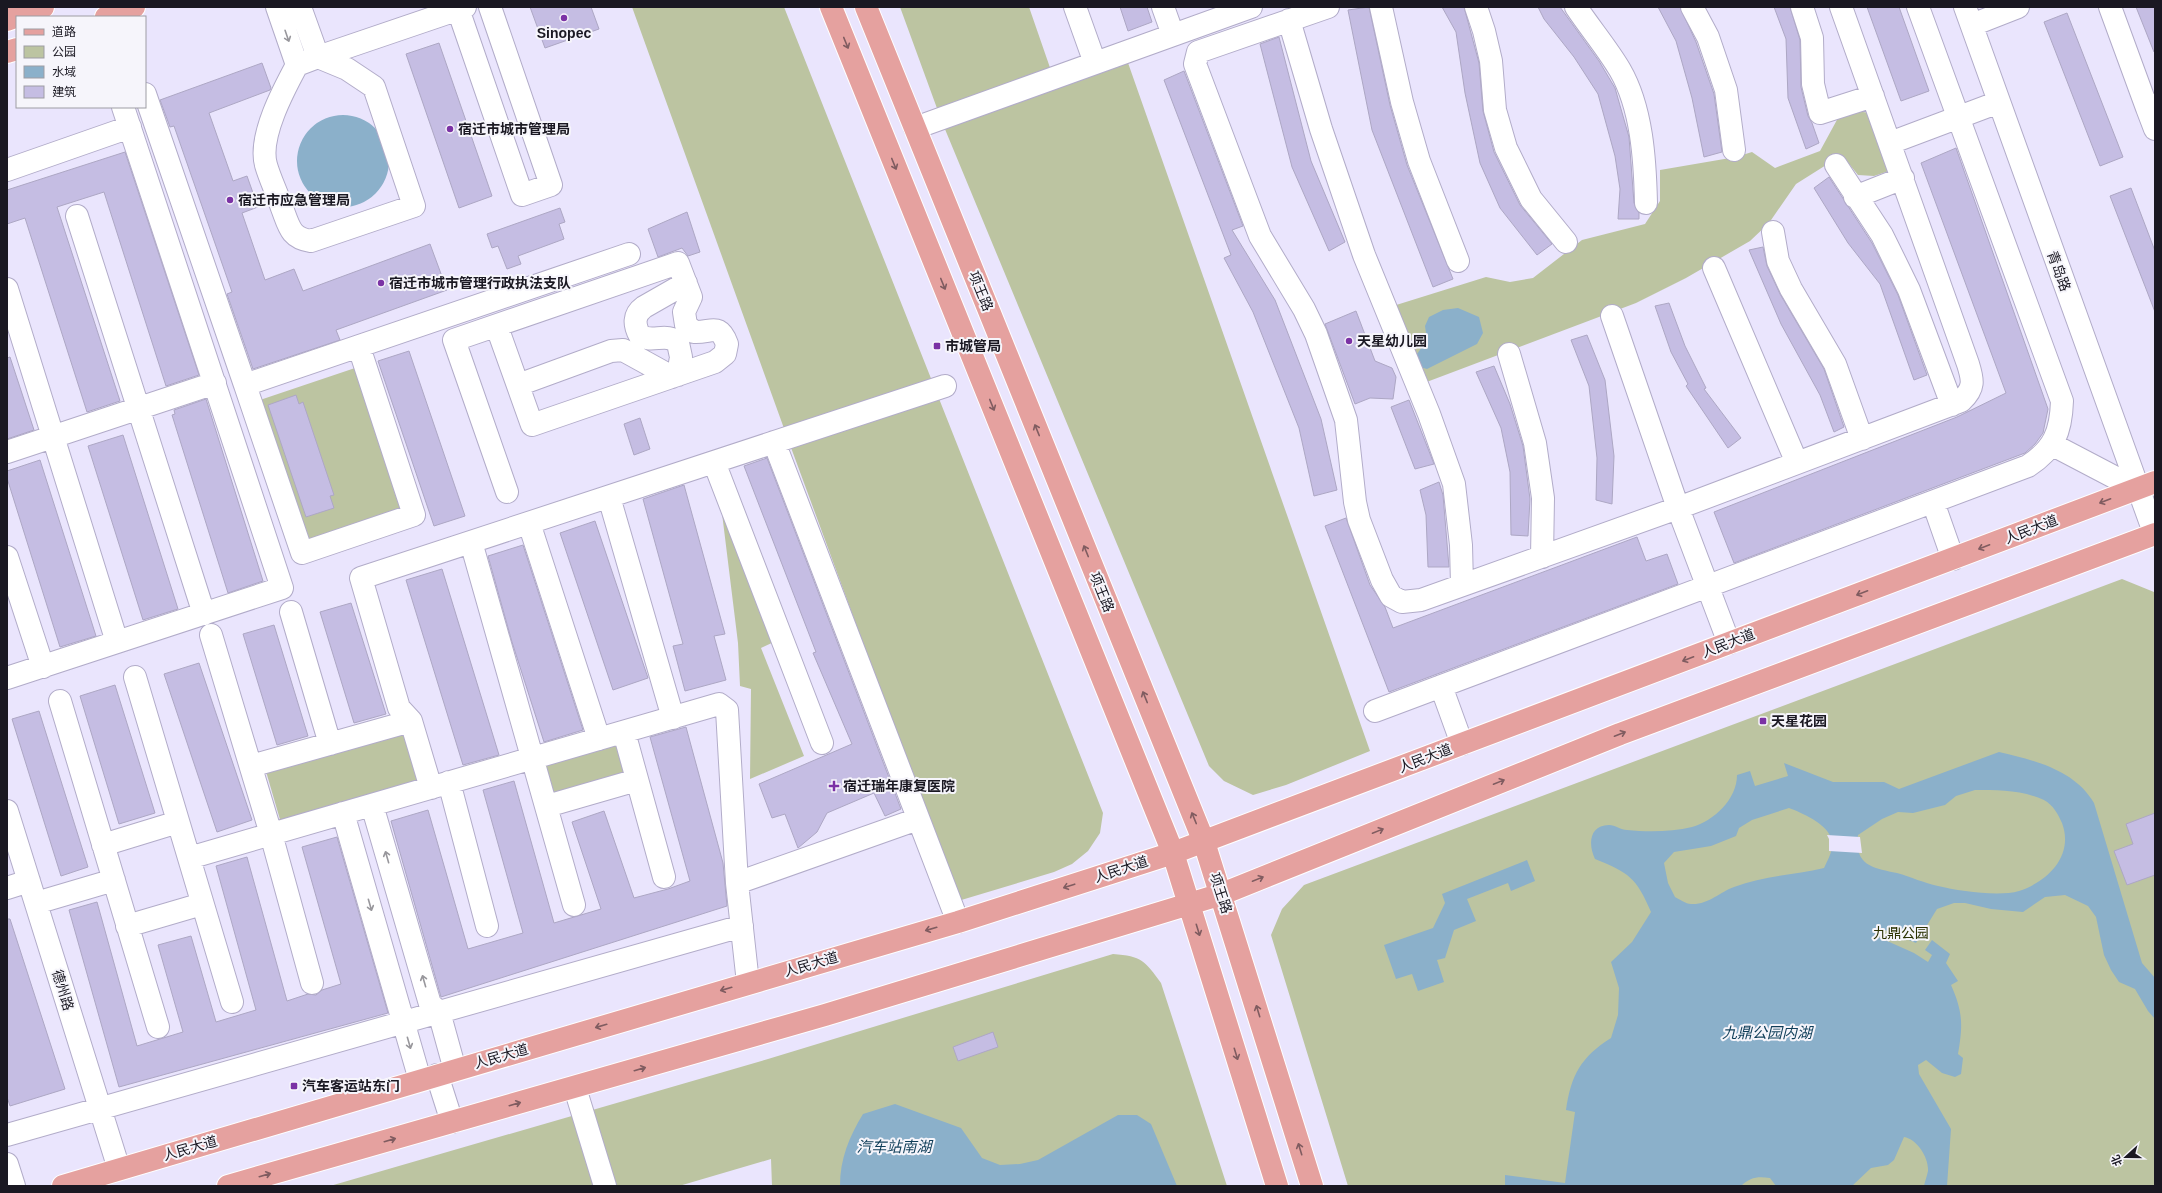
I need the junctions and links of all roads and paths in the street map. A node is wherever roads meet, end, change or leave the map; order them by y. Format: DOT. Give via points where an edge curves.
graph roads {
  1 [pos="44,7"];
  2 [pos="134,7"];
  3 [pos="277,7"];
  4 [pos="300,7"];
  5 [pos="490,7"];
  6 [pos="831,7"];
  7 [pos="866,7"];
  8 [pos="1075,7"];
  9 [pos="1163,7"];
  10 [pos="1251,7"];
  11 [pos="1328,7"];
  12 [pos="1381,7"];
  13 [pos="1476,7"];
  14 [pos="1576,7"];
  15 [pos="1692,7"];
  16 [pos="1802,7"];
  17 [pos="1841,7"];
  18 [pos="1918,7"];
  19 [pos="2018,7"];
  20 [pos="2110,7"];
  21 [pos="462,8"];
  22 [pos="18,16"];
  23 [pos="109,16"];
  24 [pos="1968,16"];
  25 [pos="1289,20"];
  26 [pos="1173,35"];
  27 [pos="318,57"];
  28 [pos="1095,63"];
  29 [pos="297,65"];
  30 [pos="1873,96"];
  31 [pos="146,97"];
  32 [pos="1999,102"];
  33 [pos="2151,107"];
  34 [pos="126,117"];
  35 [pos="1958,118"];
  36 [pos="915,128"];
  37 [pos="2155,129"];
  38 [pos="1890,143"];
  39 [pos="1734,150"];
  40 [pos="1836,165"];
  41 [pos="7,170"];
  42 [pos="1902,178"];
  43 [pos="1855,197"];
  44 [pos="1646,203"];
  45 [pos="77,216"];
  46 [pos="1773,232"];
  47 [pos="1566,242"];
  48 [pos="629,254"];
  49 [pos="1458,261"];
  50 [pos="1714,268"];
  51 [pos="686,283"];
  52 [pos="7,289"];
  53 [pos="1612,316"];
  54 [pos="446,317"];
  55 [pos="497,327"];
  56 [pos="454,340"];
  57 [pos="359,347"];
  58 [pos="1509,354"];
  59 [pos="675,376"];
  60 [pos="215,383"];
  61 [pos="245,385"];
  62 [pos="518,385"];
  63 [pos="945,386"];
  64 [pos="1952,404"];
  65 [pos="139,409"];
  66 [pos="54,437"];
  67 [pos="1862,439"];
  68 [pos="774,442"];
  69 [pos="2053,445"];
  70 [pos="7,452"];
  71 [pos="714,462"];
  72 [pos="1796,463"];
  73 [pos="2146,485"];
  74 [pos="507,492"];
  75 [pos="609,497"];
  76 [pos="1933,502"];
  77 [pos="1678,508"];
  78 [pos="529,523"];
  79 [pos="2155,534"];
  80 [pos="471,542"];
  81 [pos="7,557"];
  82 [pos="1542,557"];
  83 [pos="1953,559"];
  84 [pos="1462,585"];
  85 [pos="1708,586"];
  86 [pos="291,612"];
  87 [pos="204,614"];
  88 [pos="212,635"];
  89 [pos="117,642"];
  90 [pos="1729,643"];
  91 [pos="42,667"];
  92 [pos="135,676"];
  93 [pos="7,678"];
  94 [pos="1441,686"];
  95 [pos="60,701"];
  96 [pos="1375,711"];
  97 [pos="673,718"];
  98 [pos="411,721"];
  99 [pos="624,732"];
  100 [pos="599,739"];
  101 [pos="822,743"];
  102 [pos="330,744"];
  103 [pos="1462,744"];
  104 [pos="534,758"];
  105 [pos="251,766"];
  106 [pos="637,780"];
  107 [pos="440,785"];
  108 [pos="372,805"];
  109 [pos="547,806"];
  110 [pos="7,811"];
  111 [pos="344,813"];
  112 [pos="918,819"];
  113 [pos="178,822"];
  114 [pos="271,834"];
  115 [pos="1204,842"];
  116 [pos="103,845"];
  117 [pos="1172,853"];
  118 [pos="189,858"];
  119 [pos="664,877"];
  120 [pos="114,880"];
  121 [pos="29,881"];
  122 [pos="737,884"];
  123 [pos="7,888"];
  124 [pos="1222,894"];
  125 [pos="36,903"];
  126 [pos="202,904"];
  127 [pos="1190,904"];
  128 [pos="574,905"];
  129 [pos="958,922"];
  130 [pos="127,926"];
  131 [pos="487,926"];
  132 [pos="742,926"];
  133 [pos="312,983"];
  134 [pos="748,983"];
  135 [pos="232,1002"];
  136 [pos="439,1012"];
  137 [pos="403,1022"];
  138 [pos="158,1027"];
  139 [pos="437,1075"];
  140 [pos="575,1088"];
  141 [pos="100,1108"];
  142 [pos="452,1122"];
  143 [pos="7,1135"];
  144 [pos="7,1164"];
  145 [pos="119,1169"];
  146 [pos="14,1186"];
  147 [pos="63,1186"];
  148 [pos="228,1186"];
  149 [pos="605,1186"];
  150 [pos="1277,1186"];
  151 [pos="1312,1186"];
  1 -- 22 [label="main road"];
  2 -- 23 [label="main road"];
  3 -- 29 [label="street, one-way"];
  4 -- 27 [label="street"];
  5 -- 21 [label="street" via="551,185 522,195"];
  6 -- 117 [label="main road, one-way"];
  7 -- 36 [label="main road, 项王路"];
  8 -- 28 [label="street"];
  9 -- 26 [label="street"];
  10 -- 26 [label="street"];
  11 -- 25 [label="street"];
  12 -- 49 [label="street" via="1419,161"];
  13 -- 47 [label="street" via="1491,61 1495,110 1506,148 1531,199"];
  14 -- 44 [label="street" via="1620,70 1636,112 1645,163"];
  15 -- 39 [label="street" via="1708,37 1726,90"];
  16 -- 30 [label="street" via="1812,38 1813,84 1820,113"];
  17 -- 30 [label="street"];
  18 -- 35 [label="street"];
  19 -- 24 [label="street"];
  20 -- 33 [label="street"];
  21 -- 27 [label="street"];
  24 -- 32 [label="street, 青岛路"];
  25 -- 84 [label="street" via="1321,129 1364,255 1429,414 1454,484 1461,545"];
  25 -- 84 [label="street" via="1198,52 1195,64 1260,236 1316,334 1346,420 1359,520 1382,580 1391,596 1402,602 1421,600"];
  26 -- 28 [label="street"];
  27 -- 29 [label="street"];
  27 -- 29 [label="street" via="347,69 374,87 414,206 311,241 301,240 290,230 265,164 265,153 278,100"];
  28 -- 36 [label="street"];
  30 -- 38 [label="street"];
  31 -- 61 [label="street"];
  32 -- 35 [label="street"];
  32 -- 73 [label="street, 青岛路"];
  33 -- 37 [label="street"];
  34 -- 41 [label="street"];
  34 -- 60 [label="street"];
  35 -- 38 [label="street"];
  35 -- 69 [label="street" via="2062,401 2062,420"];
  115 -- 36 [label="main road, 项王路, one-way"];
  38 -- 42 [label="street"];
  40 -- 43 [label="street"];
  42 -- 43 [label="street"];
  42 -- 64 [label="street" via="1972,380 1969,394"];
  43 -- 64 [label="street" via="1882,235 1909,290"];
  45 -- 65 [label="street"];
  46 -- 67 [label="street" via="1778,261 1791,289 1835,364"];
  48 -- 54 [label="street"];
  50 -- 72 [label="street"];
  51 -- 55 [label="street" via="678,263"];
  51 -- 59 [label="street" via="638,311 635,317 640,336 653,340 668,337 678,343 681,357"];
  51 -- 59 [label="street" via="691,296 684,312 686,325 694,332 715,329 728,344 723,356 715,362"];
  52 -- 66 [label="street"];
  53 -- 77 [label="street"];
  54 -- 56 [label="street"];
  54 -- 57 [label="street"];
  55 -- 56 [label="street"];
  55 -- 62 [label="street"];
  56 -- 74 [label="street"];
  57 -- 61 [label="street"];
  57 -- 61 [label="street" via="414,515 302,553"];
  58 -- 82 [label="street" via="1535,443 1543,498"];
  59 -- 62 [label="street" via="624,350 611,351"];
  59 -- 62 [label="street" via="532,425"];
  60 -- 65 [label="street"];
  60 -- 87 [label="street" via="282,588"];
  63 -- 68 [label="street"];
  64 -- 67 [label="street"];
  65 -- 66 [label="street"];
  65 -- 87 [label="street"];
  66 -- 70 [label="street"];
  66 -- 89 [label="street"];
  67 -- 72 [label="street"];
  68 -- 71 [label="street"];
  68 -- 112 [label="street"];
  69 -- 73 [label="street"];
  69 -- 76 [label="street" via="2041,458 2028,466"];
  71 -- 75 [label="street"];
  71 -- 101 [label="street"];
  72 -- 77 [label="street"];
  73 -- 79 [label="street, 青岛路"];
  73 -- 83 [label="main road, 人民大道, one-way"];
  75 -- 78 [label="street"];
  75 -- 97 [label="street"];
  76 -- 83 [label="street"];
  76 -- 85 [label="street"];
  77 -- 82 [label="street"];
  77 -- 85 [label="street"];
  78 -- 80 [label="street"];
  78 -- 100 [label="street"];
  124 -- 79 [label="main road, one-way" via="1620,734"];
  80 -- 98 [label="street" via="361,578 399,708"];
  80 -- 104 [label="street"];
  81 -- 91 [label="street"];
  82 -- 84 [label="street"];
  83 -- 90 [label="main road, 人民大道, one-way"];
  85 -- 90 [label="street"];
  85 -- 94 [label="street"];
  86 -- 102 [label="street"];
  87 -- 89 [label="street"];
  88 -- 105 [label="street"];
  89 -- 91 [label="street"];
  90 -- 103 [label="main road, 人民大道, one-way"];
  91 -- 93 [label="street"];
  92 -- 113 [label="street"];
  94 -- 96 [label="street"];
  94 -- 103 [label="street"];
  95 -- 116 [label="street"];
  97 -- 99 [label="street"];
  97 -- 122 [label="street" via="719,704 727,710"];
  98 -- 102 [label="street"];
  98 -- 107 [label="street"];
  99 -- 100 [label="street"];
  99 -- 106 [label="street"];
  100 -- 104 [label="street"];
  102 -- 105 [label="street"];
  103 -- 115 [label="main road, 人民大道"];
  104 -- 107 [label="street"];
  104 -- 109 [label="street"];
  105 -- 114 [label="street"];
  106 -- 109 [label="street"];
  106 -- 119 [label="street"];
  107 -- 108 [label="street"];
  107 -- 131 [label="street"];
  108 -- 111 [label="street"];
  136 -- 108 [label="street, one-way" via="430,1004"];
  109 -- 128 [label="street"];
  110 -- 121 [label="street, 德州路"];
  111 -- 114 [label="street"];
  111 -- 137 [label="street, one-way"];
  112 -- 122 [label="street"];
  112 -- 129 [label="street"];
  113 -- 116 [label="street"];
  113 -- 118 [label="street"];
  114 -- 118 [label="street"];
  114 -- 133 [label="street"];
  115 -- 117 [label="main road, 人民大道"];
  115 -- 124 [label="main road, 项王路"];
  116 -- 120 [label="street"];
  117 -- 127 [label="main road"];
  117 -- 129 [label="main road, 人民大道, one-way"];
  118 -- 126 [label="street"];
  120 -- 125 [label="street"];
  120 -- 130 [label="street"];
  121 -- 123 [label="street"];
  121 -- 125 [label="street, 德州路"];
  122 -- 132 [label="street"];
  124 -- 127 [label="main road"];
  151 -- 124 [label="main road, 项王路, one-way"];
  125 -- 141 [label="street, 德州路"];
  126 -- 130 [label="street"];
  126 -- 135 [label="street"];
  140 -- 127 [label="main road, one-way"];
  127 -- 150 [label="main road, one-way"];
  129 -- 134 [label="main road, 人民大道, one-way"];
  130 -- 138 [label="street"];
  132 -- 134 [label="street"];
  132 -- 136 [label="street"];
  134 -- 139 [label="main road, 人民大道, one-way"];
  136 -- 137 [label="street"];
  136 -- 139 [label="street"];
  137 -- 139 [label="street, one-way"];
  137 -- 141 [label="street"];
  139 -- 142 [label="street"];
  139 -- 145 [label="main road, 人民大道"];
  142 -- 140 [label="main road, one-way"];
  140 -- 149 [label="street"];
  141 -- 143 [label="street"];
  141 -- 145 [label="street, 德州路"];
  148 -- 142 [label="main road, one-way"];
  144 -- 146 [label="street"];
  145 -- 147 [label="main road, 人民大道"];
}
